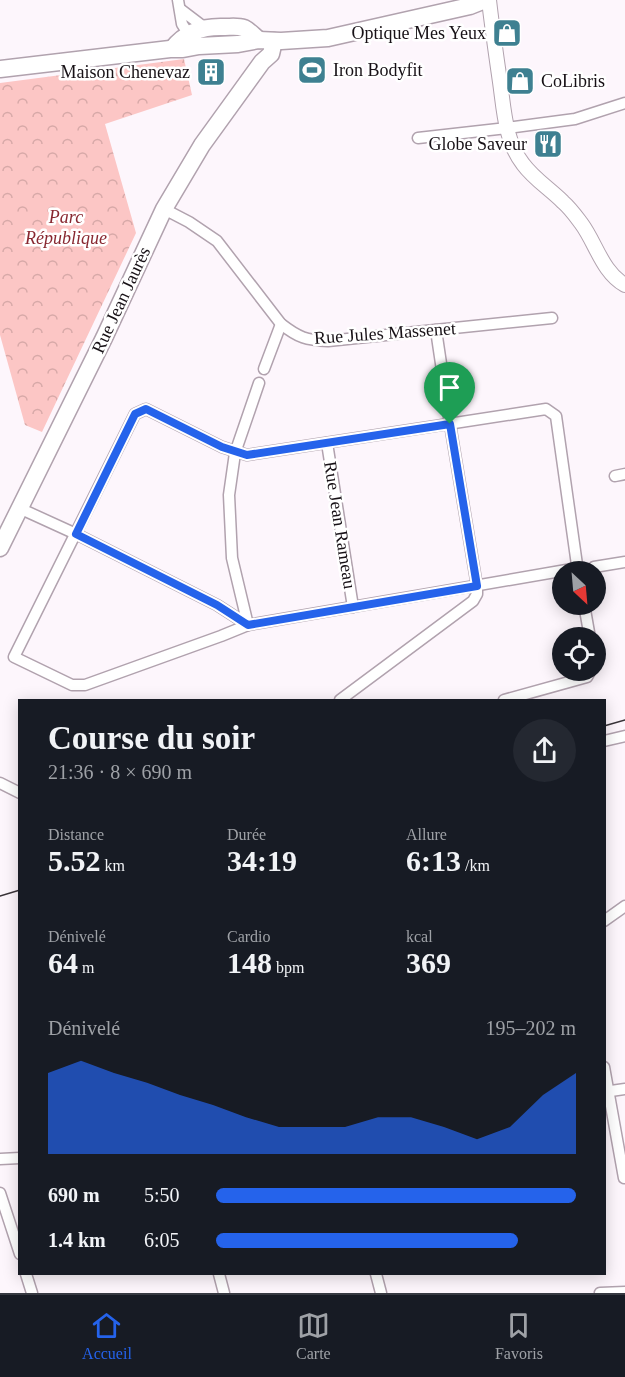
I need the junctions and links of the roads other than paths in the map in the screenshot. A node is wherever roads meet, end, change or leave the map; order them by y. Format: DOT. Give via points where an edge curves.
graph roads {
  1 [pos="487,0"];
  2 [pos="179,5"];
  3 [pos="239,27"];
  4 [pos="205,28"];
  5 [pos="193,40"];
  6 [pos="266,40"];
  7 [pos="238,44"];
  8 [pos="0,69"];
  9 [pos="625,103"];
  10 [pos="507,128"];
  11 [pos="418,138"];
  12 [pos="164,209"];
  13 [pos="625,285"];
  14 [pos="552,318"];
  15 [pos="281,324"];
  16 [pos="436,330"];
  17 [pos="264,369"];
  18 [pos="259,383"];
  19 [pos="450,424"];
  20 [pos="327,443"];
  21 [pos="236,453"];
  22 [pos="19,508"];
  23 [pos="76,534"];
  24 [pos="0,548"];
  25 [pos="577,561"];
  26 [pos="625,562"];
  27 [pos="606,565"];
  28 [pos="552,574"];
  29 [pos="477,586"];
  30 [pos="353,607"];
  31 [pos="248,625"];
  32 [pos="573,681"];
  33 [pos="341,699"];
  34 [pos="508,699"];
  35 [pos="625,736"];
  36 [pos="606,741"];
  37 [pos="0,783"];
  38 [pos="18,792"];
  39 [pos="625,906"];
  40 [pos="606,920"];
  41 [pos="625,1089"];
  42 [pos="607,1091"];
  43 [pos="18,1158"];
  44 [pos="0,1159"];
  45 [pos="624,1178"];
  46 [pos="0,1193"];
  47 [pos="18,1248"];
  48 [pos="26,1275"];
  49 [pos="219,1275"];
  50 [pos="376,1275"];
  51 [pos="625,1292"];
  52 [pos="32,1293"];
  53 [pos="224,1293"];
  54 [pos="381,1293"];
  55 [pos="600,1293"];
  1 -- 6 [label="main road" via="328,38"];
  1 -- 10 [label="street"];
  2 -- 4 [label="street"];
  2 -- 5 [label="street" via="180,20"];
  3 -- 4 [label="main road"];
  3 -- 6 [label="main road"];
  3 -- 7 [label="main road" via="242,40"];
  4 -- 5 [label="main road"];
  5 -- 7 [label="main road"];
  5 -- 8 [label="main road" via="180,40 173,48"];
  6 -- 7 [label="main road"];
  6 -- 12 [label="main road, Rue Jean Jaurès" via="259,54 262,62 202,145"];
  9 -- 10 [label="street" via="575,119"];
  10 -- 11 [label="street"];
  10 -- 13 [label="street" via="523,165 576,215 604,264"];
  12 -- 15 [label="street, Rue Jules Massenet" via="217,241"];
  12 -- 22 [label="main road, Rue Jean Jaurès"];
  14 -- 16 [label="street, Rue Jules Massenet"];
  15 -- 16 [label="street, Rue Jules Massenet" via="309,340 328,341"];
  15 -- 17 [label="street"];
  16 -- 19 [label="street"];
  18 -- 21 [label="street"];
  19 -- 20 [label="street"];
  19 -- 25 [label="street" via="546,409 556,416"];
  19 -- 29 [label="street"];
  20 -- 21 [label="street" via="247,455"];
  20 -- 30 [label="street, Rue Jean Rameau"];
  21 -- 23 [label="street" via="146,409 135,414"];
  21 -- 31 [label="street" via="229,495 232,558"];
  22 -- 23 [label="street"];
  22 -- 24 [label="main road, Rue Jean Jaurès"];
  23 -- 31 [label="street" via="217,605"];
  23 -- 31 [label="street" via="14,657 72,685 85,685"];
  26 -- 27 [label="street"];
  28 -- 29 [label="street"];
  29 -- 30 [label="street"];
  29 -- 33 [label="street" via="473,601"];
  30 -- 31 [label="street"];
  32 -- 34 [label="street"];
  35 -- 36 [label="street"];
  37 -- 38 [label="street"];
  39 -- 40 [label="street"];
  41 -- 42 [label="street"];
  42 -- 45 [label="street"];
  43 -- 44 [label="street"];
  46 -- 47 [label="street"];
  48 -- 52 [label="street"];
  49 -- 53 [label="street"];
  50 -- 54 [label="street"];
  51 -- 55 [label="street"];
}
